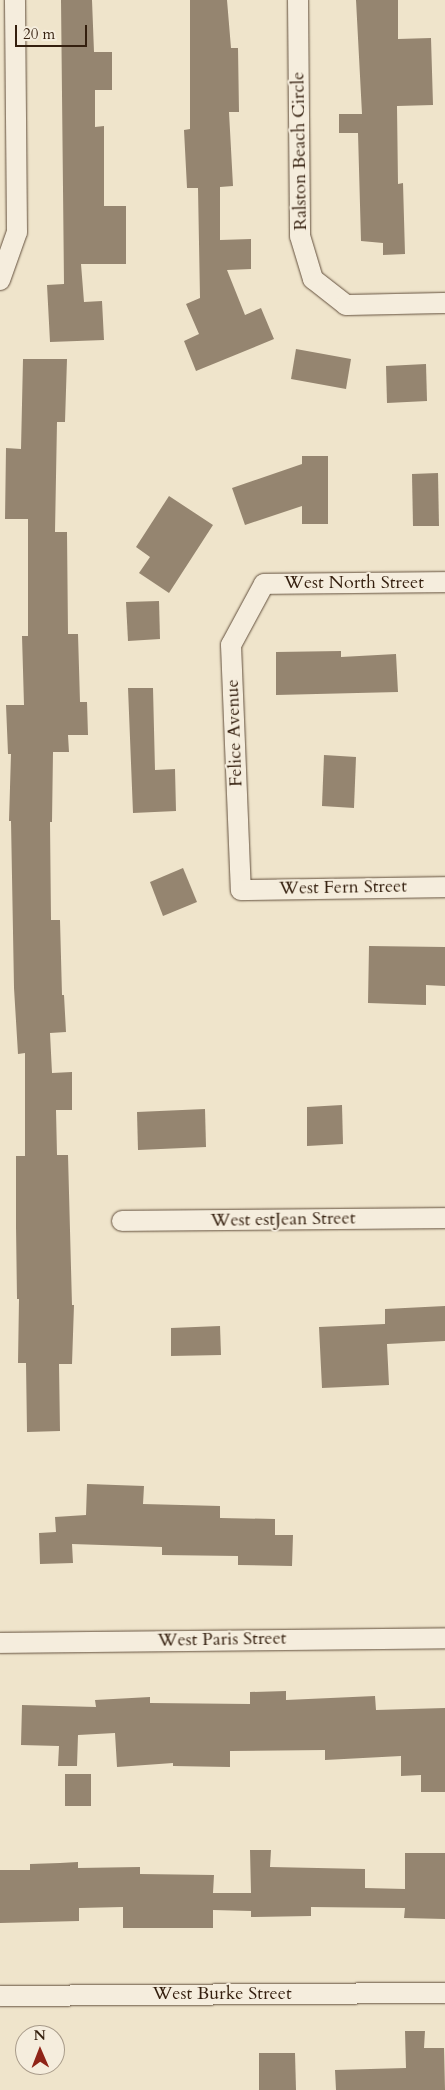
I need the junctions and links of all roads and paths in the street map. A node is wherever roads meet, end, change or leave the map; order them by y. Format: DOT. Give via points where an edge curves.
graph roads {
  1 [pos="15,0"];
  2 [pos="298,0"];
  3 [pos="0,280"];
  4 [pos="445,303"];
  5 [pos="445,582"];
  6 [pos="264,584"];
  7 [pos="445,887"];
  8 [pos="241,890"];
  9 [pos="445,1218"];
  10 [pos="122,1221"];
  11 [pos="445,1638"];
  12 [pos="0,1643"];
  13 [pos="445,1993"];
  14 [pos="0,1996"];
  1 -- 3 [label="street" via="17,232"];
  2 -- 4 [label="street, Ralston Beach Circle" via="300,236 313,279 346,305"];
  5 -- 6 [label="street, West North Street"];
  6 -- 8 [label="street, Felice Avenue" via="231,645"];
  7 -- 8 [label="street, West Fern Street"];
  9 -- 10 [label="street, West estJean Street"];
  11 -- 12 [label="street, West Paris Street"];
  13 -- 14 [label="street, West Burke Street"];
}
